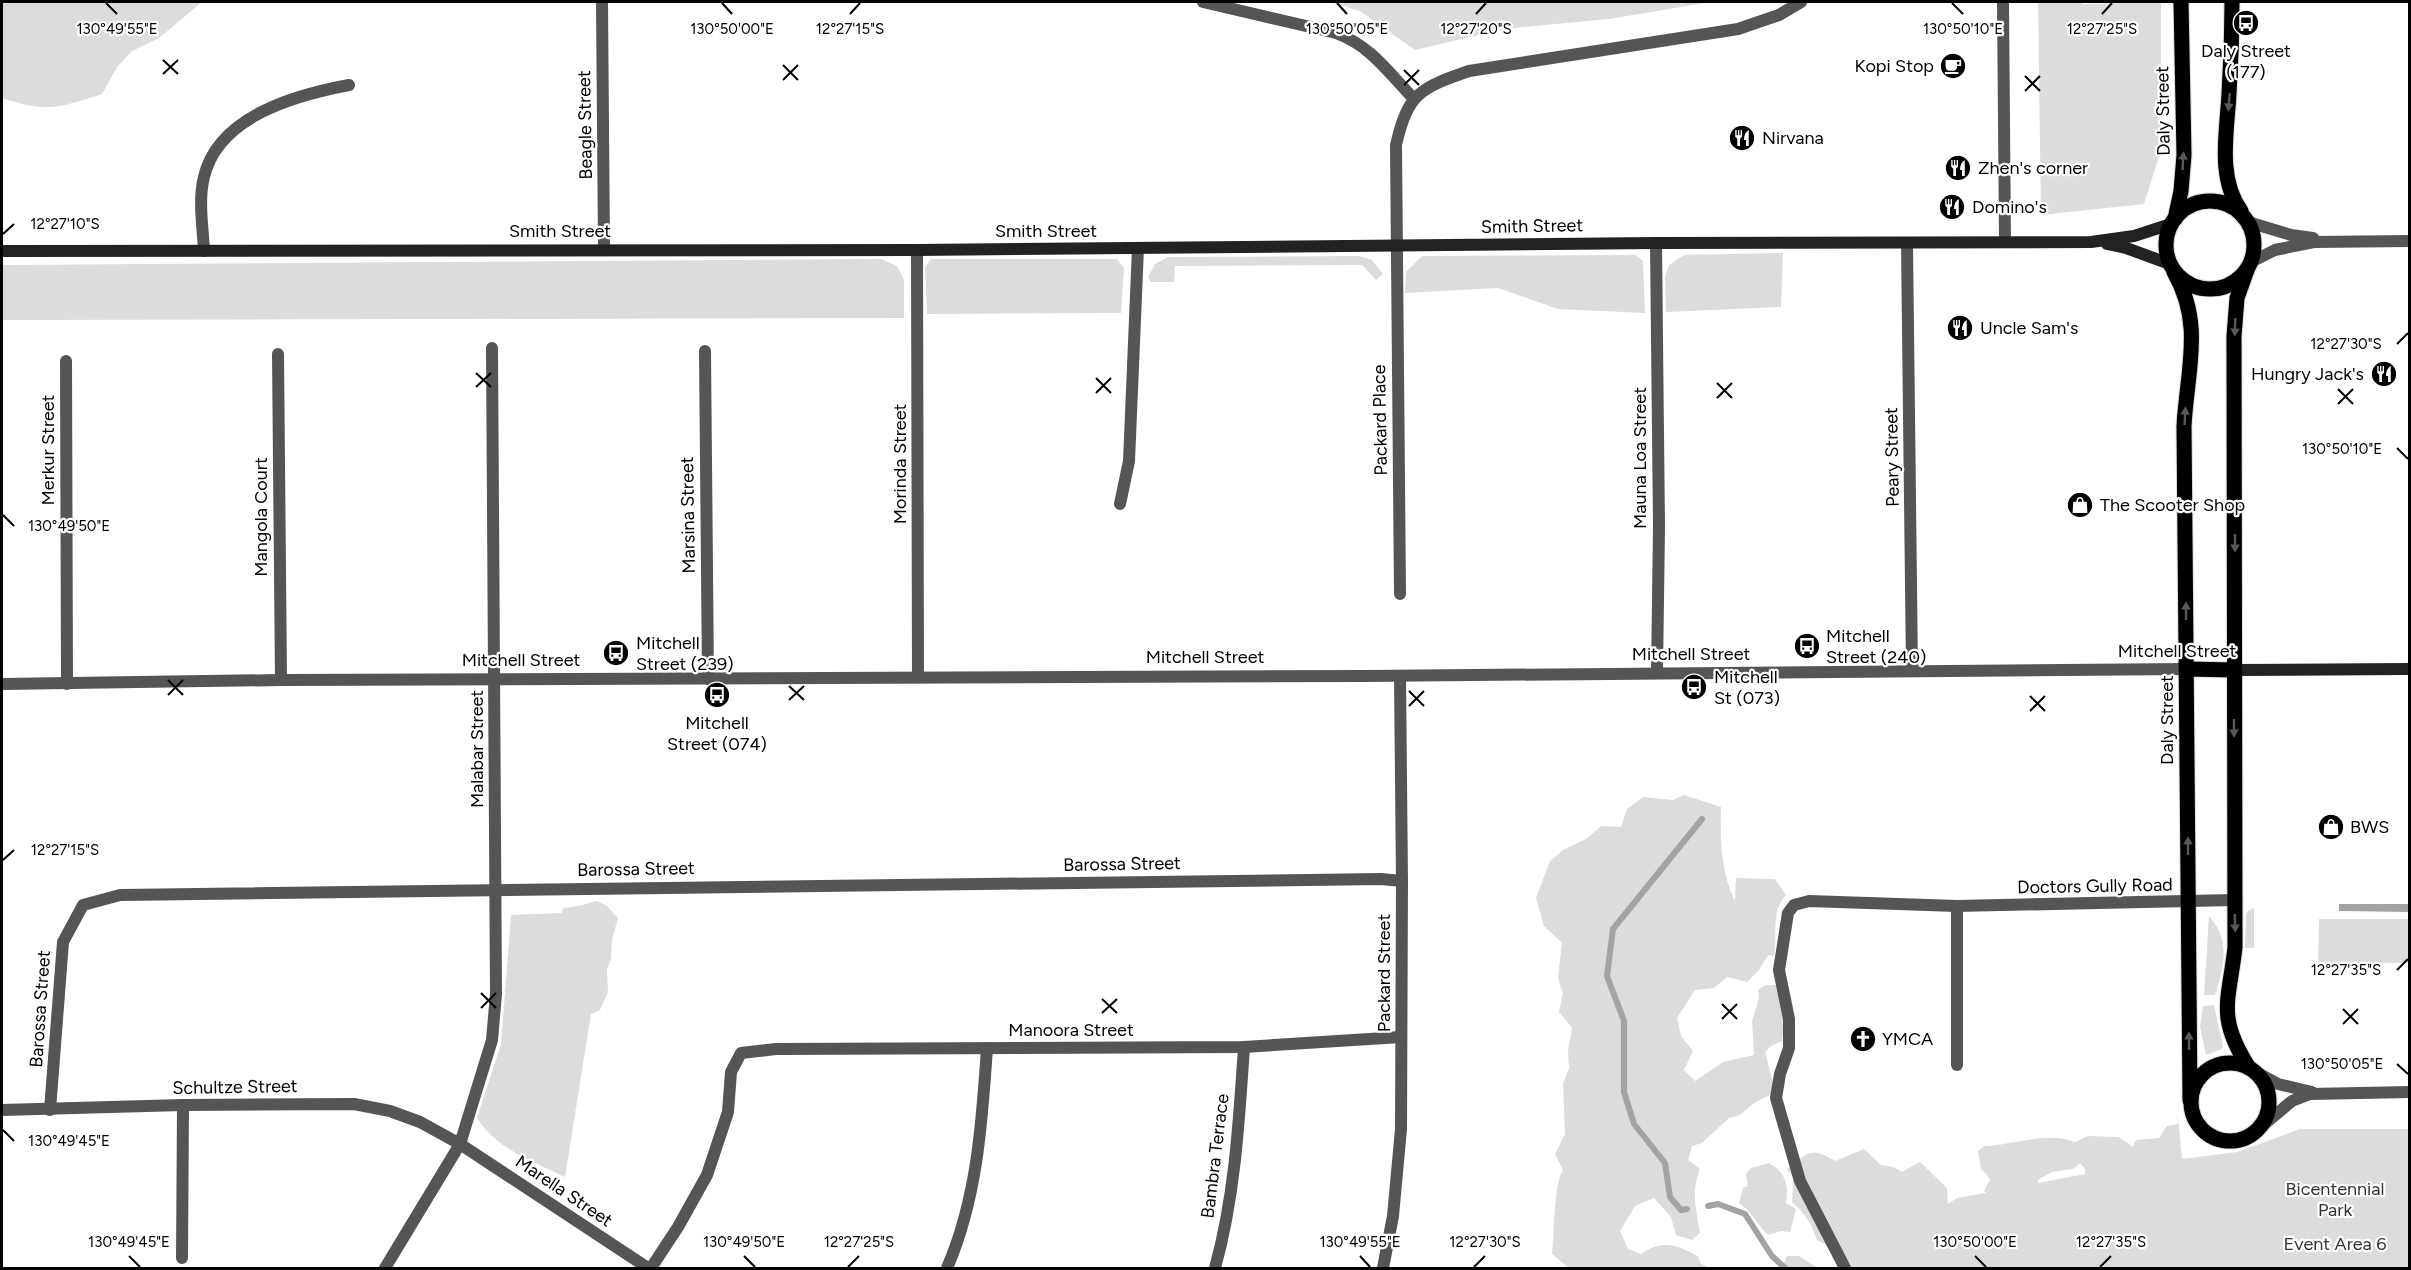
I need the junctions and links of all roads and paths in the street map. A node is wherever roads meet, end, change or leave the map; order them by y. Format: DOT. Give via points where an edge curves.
graph roads {
  1 [pos="602,2"];
  2 [pos="1203,2"];
  3 [pos="1802,2"];
  4 [pos="2003,2"];
  5 [pos="2181,2"];
  6 [pos="2232,2"];
  7 [pos="349,85"];
  8 [pos="1413,99"];
  9 [pos="2246,219"];
  10 [pos="2173,221"];
  11 [pos="2329,240"];
  12 [pos="2409,241"];
  13 [pos="2005,242"];
  14 [pos="2091,242"];
  15 [pos="1656,243"];
  16 [pos="1906,243"];
  17 [pos="1396,246"];
  18 [pos="1138,248"];
  19 [pos="604,249"];
  20 [pos="917,250"];
  21 [pos="2,251"];
  22 [pos="204,252"];
  23 [pos="2249,266"];
  24 [pos="2172,268"];
  25 [pos="492,348"];
  26 [pos="705,351"];
  27 [pos="278,354"];
  28 [pos="66,361"];
  29 [pos="1120,504"];
  30 [pos="1400,594"];
  31 [pos="2187,669"];
  32 [pos="2409,669"];
  33 [pos="2234,670"];
  34 [pos="1912,671"];
  35 [pos="1657,673"];
  36 [pos="1400,676"];
  37 [pos="918,677"];
  38 [pos="708,679"];
  39 [pos="281,680"];
  40 [pos="495,680"];
  41 [pos="2,684"];
  42 [pos="68,684"];
  43 [pos="1402,881"];
  44 [pos="496,889"];
  45 [pos="2234,900"];
  46 [pos="2188,902"];
  47 [pos="1957,906"];
  48 [pos="1401,1037"];
  49 [pos="1244,1047"];
  50 [pos="987,1048"];
  51 [pos="1958,1065"];
  52 [pos="2251,1070"];
  53 [pos="2409,1092"];
  54 [pos="2326,1093"];
  55 [pos="2190,1100"];
  56 [pos="183,1105"];
  57 [pos="2,1110"];
  58 [pos="50,1110"];
  59 [pos="2256,1131"];
  60 [pos="460,1144"];
  61 [pos="182,1258"];
  62 [pos="385,1269"];
  63 [pos="649,1269"];
  64 [pos="946,1269"];
  65 [pos="1215,1269"];
  66 [pos="1383,1269"];
  67 [pos="1845,1269"];
  1 -- 19 [label="street, Beagle Street"];
  2 -- 8 [label="street" via="1353,40 1369,51"];
  3 -- 8 [label="street" via="1779,15 1738,29 1469,71 1438,82"];
  4 -- 13 [label="street"];
  10 -- 5 [label="main road, Daly Street, one-way" via="2184,155"];
  6 -- 9 [label="main road, one-way" via="2225,143 2230,186 2235,204"];
  7 -- 22 [label="street" via="294,97 250,119 223,140 204,178"];
  8 -- 17 [label="street, Packard Place" via="1401,122 1396,145"];
  9 -- 10 [label="main road" via="2227,204 2210,201 2190,206"];
  9 -- 11 [label="street" via="2291,236"];
  9 -- 23 [label="main road" via="2254,238"];
  10 -- 14 [label="street, Smith Street" via="2134,236"];
  10 -- 24 [label="main road" via="2166,240"];
  11 -- 12 [label="street"];
  11 -- 23 [label="street" via="2287,246"];
  13 -- 14 [label="street, Smith Street"];
  13 -- 16 [label="street, Smith Street"];
  14 -- 24 [label="street, Smith Street" via="2126,248"];
  15 -- 16 [label="street, Smith Street"];
  15 -- 17 [label="street, Smith Street"];
  15 -- 35 [label="street, Mauna Loa Street"];
  16 -- 34 [label="street, Peary Street"];
  17 -- 18 [label="street, Smith Street"];
  17 -- 30 [label="street, Packard Place"];
  18 -- 20 [label="street, Smith Street"];
  18 -- 29 [label="street" via="1129,461"];
  19 -- 20 [label="street, Smith Street"];
  19 -- 22 [label="street, Smith Street"];
  20 -- 37 [label="street, Morinda Street"];
  21 -- 22 [label="street, Smith Street"];
  23 -- 24 [label="main road" via="2233,283 2215,289 2196,287 2181,279"];
  23 -- 33 [label="main road, one-way" via="2237,298 2234,336"];
  31 -- 24 [label="main road, Daly Street, one-way" via="2184,426 2193,341 2186,295"];
  25 -- 40 [label="street, Malabar Street"];
  26 -- 38 [label="street, Marsina Street"];
  27 -- 39 [label="street, Mangola Court"];
  28 -- 42 [label="street, Merkur Street"];
  31 -- 33 [label="main road, Mitchell Street"];
  31 -- 34 [label="street, Mitchell Street"];
  46 -- 31 [label="main road, Daly Street, one-way"];
  32 -- 33 [label="street, Mitchell Street"];
  33 -- 45 [label="main road, one-way"];
  34 -- 35 [label="street, Mitchell Street"];
  35 -- 36 [label="street, Mitchell Street"];
  36 -- 37 [label="street, Mitchell Street"];
  36 -- 43 [label="street, Packard Street"];
  37 -- 38 [label="street, Mitchell Street"];
  38 -- 40 [label="street, Mitchell Street"];
  39 -- 40 [label="street, Mitchell Street"];
  39 -- 42 [label="street, Mitchell Street"];
  40 -- 44 [label="street, Malabar Street"];
  41 -- 42 [label="street, Mitchell Street"];
  43 -- 44 [label="street, Barossa Street"];
  43 -- 48 [label="street, Packard Street"];
  44 -- 58 [label="street, Barossa Street" via="120,895 83,905 63,942"];
  44 -- 60 [label="street, Malabar Street" via="492,1040"];
  45 -- 46 [label="street, Doctors Gully Road"];
  45 -- 52 [label="main road, one-way" via="2235,946 2226,1015 2235,1045"];
  46 -- 47 [label="street, Doctors Gully Road"];
  55 -- 46 [label="main road, Daly Street, one-way"];
  47 -- 51 [label="street"];
  47 -- 67 [label="street, Doctors Gully Road" via="1809,901 1794,904 1788,913 1779,970 1790,1019 1789,1048 1776,1098 1800,1181"];
  48 -- 49 [label="street, Manoora Street"];
  48 -- 66 [label="street, Packard Street" via="1398,1171"];
  49 -- 50 [label="street, Manoora Street"];
  49 -- 65 [label="street, Bambra Terrace" via="1238,1143"];
  50 -- 63 [label="street, Manoora Street" via="776,1049 741,1053 730,1072 728,1112 707,1175"];
  50 -- 64 [label="street" via="972,1190"];
  52 -- 54 [label="street" via="2294,1089"];
  52 -- 55 [label="main road" via="2230,1063 2211,1068 2199,1078"];
  52 -- 59 [label="main road" via="2266,1086 2269,1104"];
  53 -- 54 [label="street"];
  54 -- 59 [label="street" via="2292,1101"];
  55 -- 59 [label="main road, Daly Street" via="2199,1128 2209,1135 2233,1141"];
  56 -- 58 [label="street, Schultze Street"];
  56 -- 60 [label="street, Schultze Street" via="354,1104 420,1122"];
  56 -- 61 [label="street"];
  57 -- 58 [label="street, Schultze Street"];
  60 -- 62 [label="street, Malabar Street"];
  60 -- 63 [label="street, Marella Street"];
}
